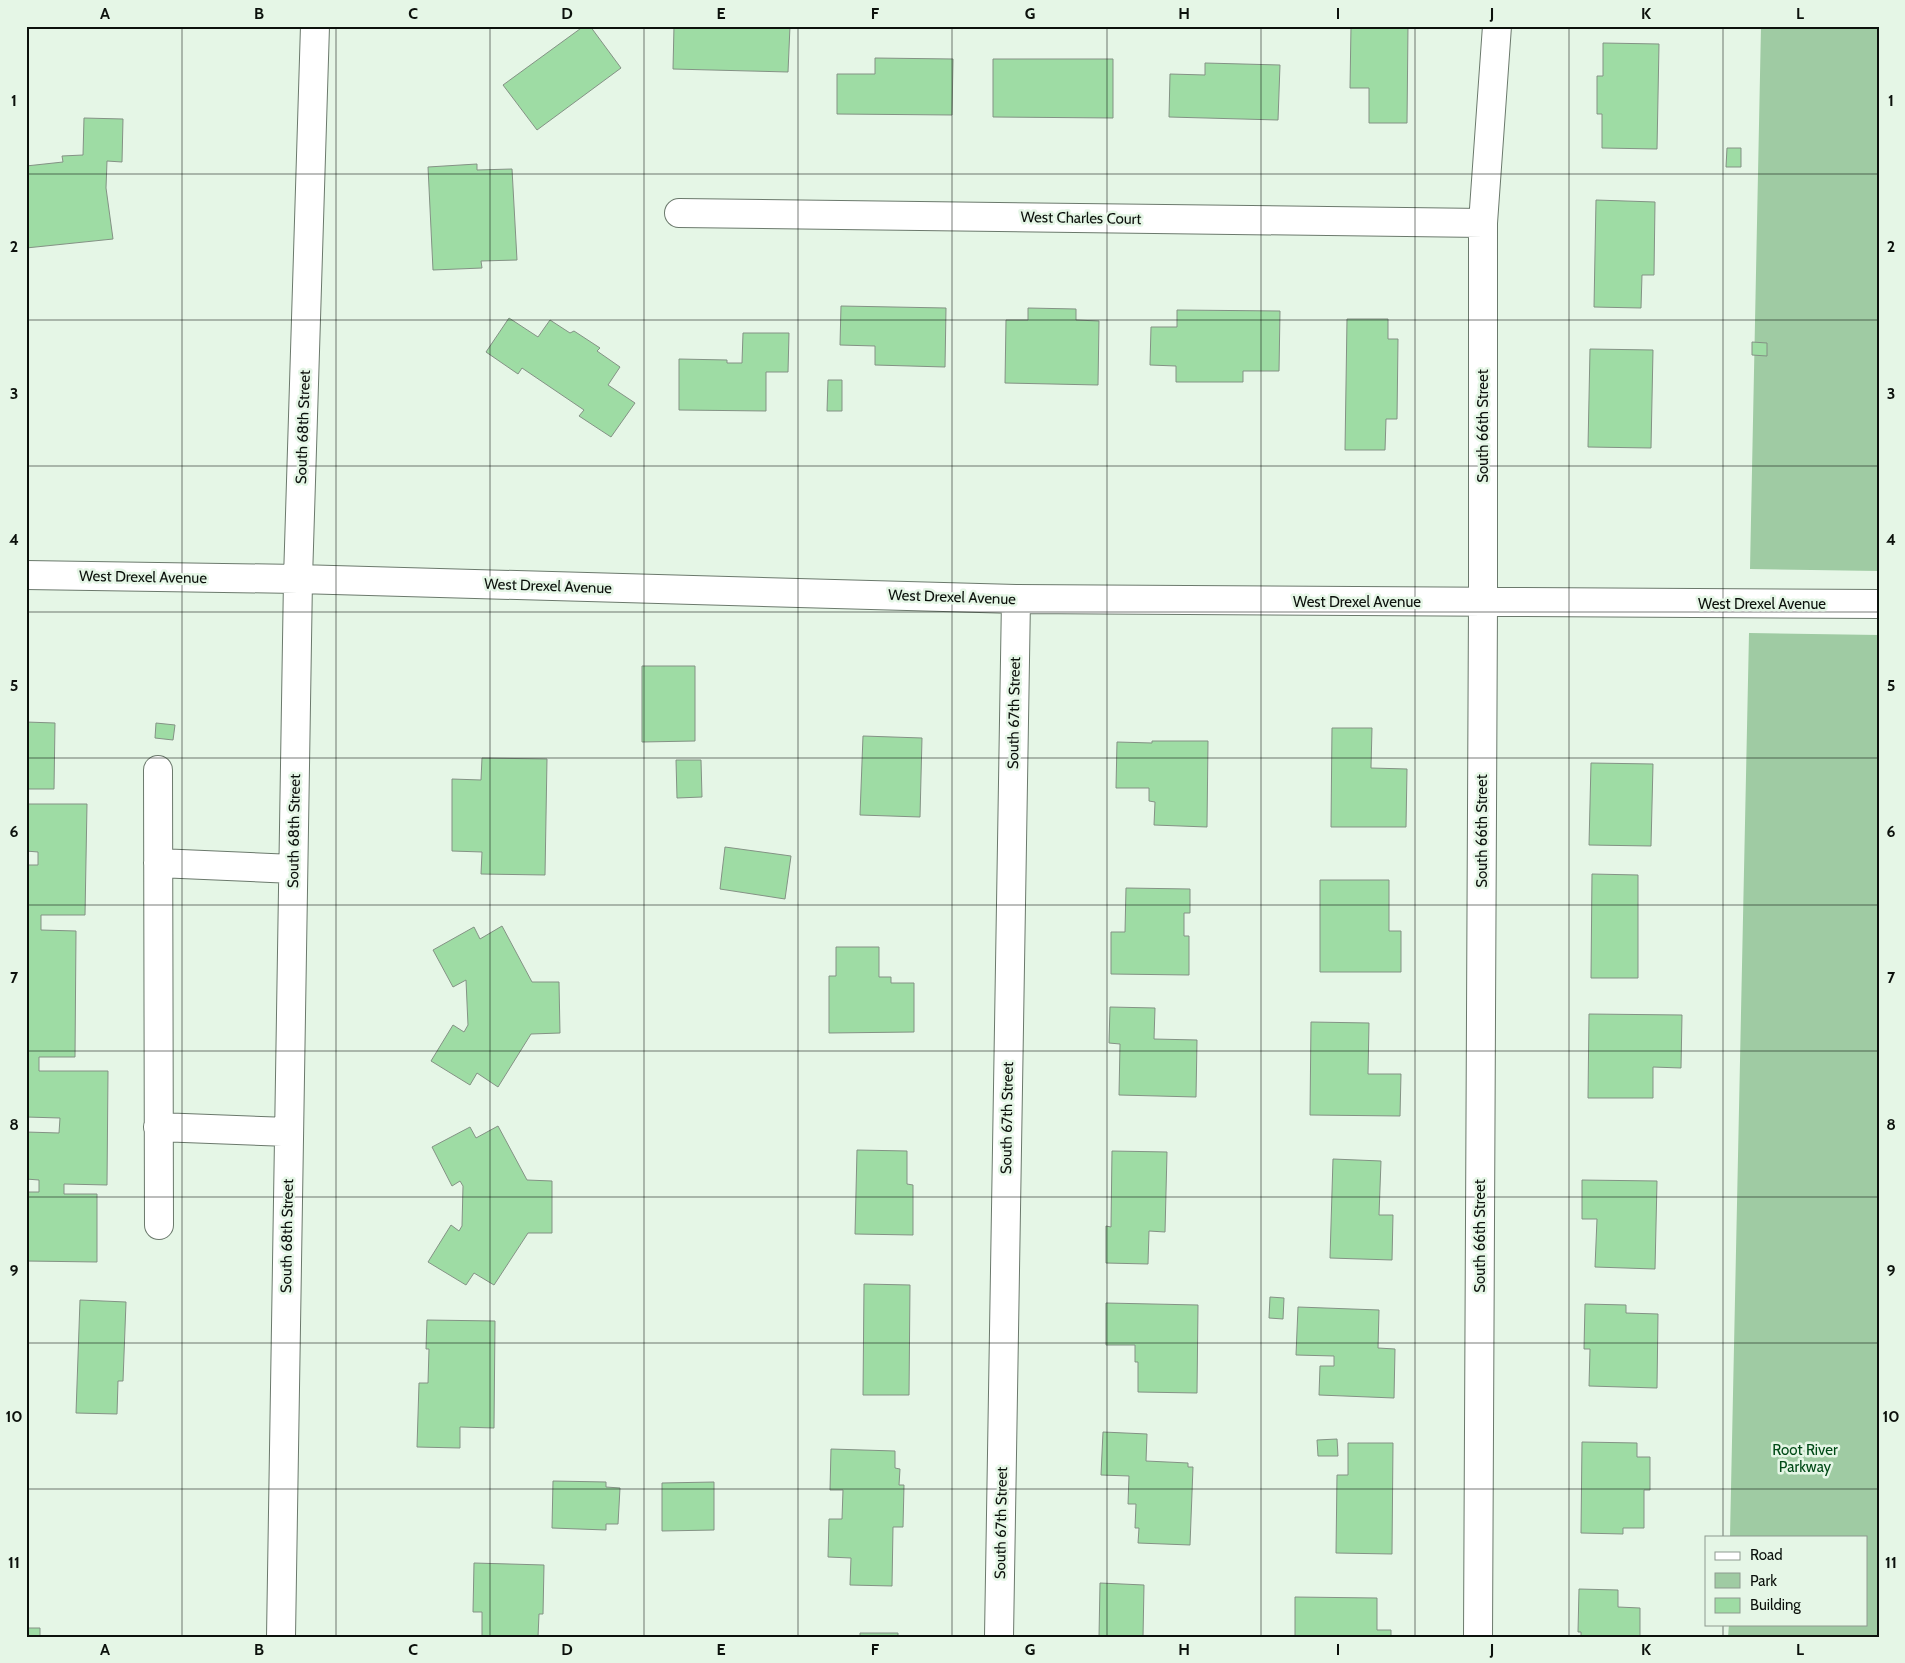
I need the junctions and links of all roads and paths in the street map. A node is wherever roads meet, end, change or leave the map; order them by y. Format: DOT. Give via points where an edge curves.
graph roads {
  1 [pos="315,26"];
  2 [pos="1497,26"];
  3 [pos="679,213"];
  4 [pos="1483,223"];
  5 [pos="26,575"];
  6 [pos="298,579"];
  7 [pos="1016,599"];
  8 [pos="1483,603"];
  9 [pos="1879,604"];
  10 [pos="158,770"];
  11 [pos="158,863"];
  12 [pos="293,869"];
  13 [pos="158,1127"];
  14 [pos="289,1132"];
  15 [pos="159,1225"];
  16 [pos="281,1637"];
  17 [pos="999,1637"];
  18 [pos="1478,1637"];
  1 -- 6 [label="street, South 68th Street"];
  2 -- 4 [label="street, South 66th Street"];
  3 -- 4 [label="street, West Charles Court"];
  4 -- 8 [label="street, South 66th Street"];
  5 -- 6 [label="street, West Drexel Avenue"];
  6 -- 7 [label="street, West Drexel Avenue"];
  6 -- 12 [label="street, South 68th Street"];
  7 -- 8 [label="street, West Drexel Avenue"];
  7 -- 17 [label="street, South 67th Street"];
  8 -- 9 [label="street, West Drexel Avenue"];
  8 -- 18 [label="street, South 66th Street"];
  10 -- 11 [label="street"];
  11 -- 12 [label="street"];
  11 -- 13 [label="street"];
  12 -- 14 [label="street, South 68th Street"];
  13 -- 14 [label="street"];
  13 -- 15 [label="street"];
  14 -- 16 [label="street, South 68th Street"];
}
